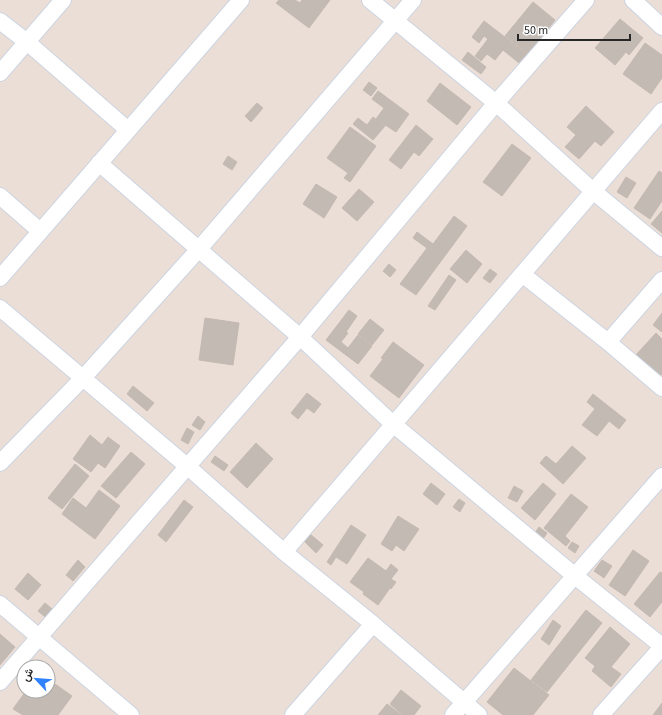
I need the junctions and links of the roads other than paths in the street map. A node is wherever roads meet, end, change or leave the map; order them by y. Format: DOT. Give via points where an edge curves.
graph roads {
  1 [pos="63,0"];
  2 [pos="241,0"];
  3 [pos="370,0"];
  4 [pos="413,0"];
  5 [pos="586,0"];
  6 [pos="633,0"];
  7 [pos="0,21"];
  8 [pos="396,21"];
  9 [pos="662,27"];
  10 [pos="27,42"];
  11 [pos="0,73"];
  12 [pos="496,103"];
  13 [pos="662,111"];
  14 [pos="128,130"];
  15 [pos="99,163"];
  16 [pos="593,191"];
  17 [pos="0,196"];
  18 [pos="40,231"];
  19 [pos="662,248"];
  20 [pos="199,249"];
  21 [pos="522,274"];
  22 [pos="0,278"];
  23 [pos="662,280"];
  24 [pos="0,308"];
  25 [pos="300,337"];
  26 [pos="608,342"];
  27 [pos="83,378"];
  28 [pos="662,388"];
  29 [pos="393,424"];
  30 [pos="0,463"];
  31 [pos="187,466"];
  32 [pos="662,476"];
  33 [pos="284,552"];
  34 [pos="576,576"];
  35 [pos="0,604"];
  36 [pos="373,624"];
  37 [pos="39,637"];
  38 [pos="662,646"];
  39 [pos="0,682"];
  40 [pos="464,702"];
  41 [pos="128,714"];
  42 [pos="293,715"];
  43 [pos="453,715"];
  44 [pos="479,715"];
  45 [pos="601,715"];
  1 -- 10 [label="street"];
  2 -- 14 [label="street"];
  3 -- 8 [label="street"];
  4 -- 8 [label="street"];
  5 -- 12 [label="street"];
  6 -- 9 [label="street"];
  7 -- 10 [label="street"];
  8 -- 12 [label="street"];
  8 -- 20 [label="street"];
  10 -- 11 [label="street"];
  10 -- 14 [label="street"];
  12 -- 16 [label="street"];
  12 -- 25 [label="street"];
  13 -- 16 [label="street"];
  14 -- 15 [label="street"];
  15 -- 18 [label="street"];
  15 -- 20 [label="street"];
  16 -- 19 [label="street"];
  16 -- 21 [label="street"];
  17 -- 18 [label="street"];
  18 -- 22 [label="street"];
  20 -- 25 [label="street"];
  20 -- 27 [label="street"];
  21 -- 26 [label="street"];
  21 -- 29 [label="street"];
  23 -- 26 [label="street"];
  24 -- 27 [label="street"];
  25 -- 29 [label="street"];
  25 -- 31 [label="street"];
  26 -- 28 [label="street"];
  27 -- 30 [label="street"];
  27 -- 31 [label="street"];
  29 -- 33 [label="street"];
  29 -- 34 [label="street"];
  31 -- 33 [label="street"];
  31 -- 37 [label="street"];
  32 -- 34 [label="street"];
  33 -- 36 [label="street"];
  34 -- 38 [label="street"];
  34 -- 40 [label="street"];
  35 -- 37 [label="street"];
  36 -- 40 [label="street"];
  36 -- 42 [label="street"];
  37 -- 39 [label="street"];
  37 -- 41 [label="street"];
  38 -- 45 [label="street"];
  40 -- 43 [label="street"];
  40 -- 44 [label="street"];
}
